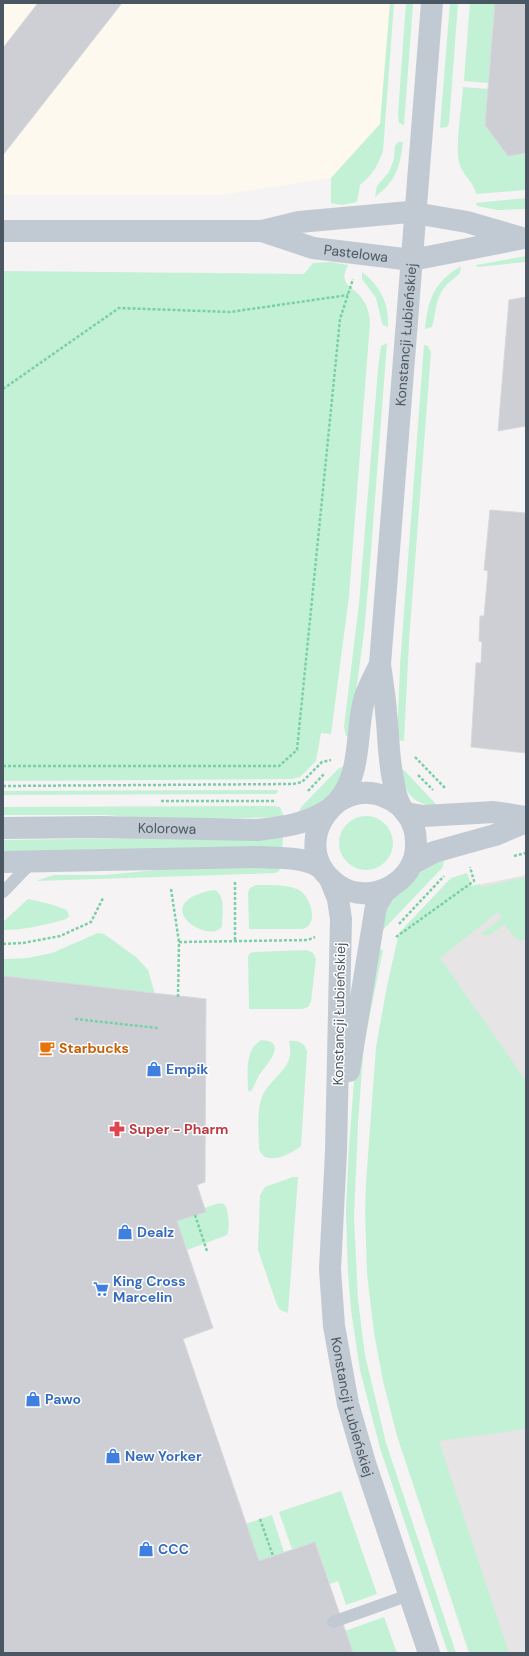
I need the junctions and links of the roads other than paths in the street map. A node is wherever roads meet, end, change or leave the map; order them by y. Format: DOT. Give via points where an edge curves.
graph roads {
  1 [pos="432,3"];
  2 [pos="416,212"];
  3 [pos="3,231"];
  4 [pos="262,231"];
  5 [pos="524,238"];
  6 [pos="412,260"];
  7 [pos="380,664"];
  8 [pos="333,805"];
  9 [pos="403,810"];
  10 [pos="526,817"];
  11 [pos="526,822"];
  12 [pos="3,828"];
  13 [pos="3,862"];
  14 [pos="32,862"];
  15 [pos="412,864"];
  16 [pos="327,874"];
  17 [pos="391,887"];
  18 [pos="3,892"];
  19 [pos="336,1151"];
  20 [pos="409,1596"];
  21 [pos="333,1622"];
  22 [pos="429,1653"];
  1 -- 2 [label="street, Konstancji Łubieńskiej"];
  2 -- 4 [label="street, Pastelowa" via="299,222"];
  2 -- 5 [label="street, Pastelowa" via="467,222"];
  2 -- 6 [label="street, Konstancji Łubieńskiej"];
  3 -- 4 [label="street, Pastelowa"];
  4 -- 6 [label="street, Pastelowa" via="313,248"];
  5 -- 6 [label="street, Pastelowa"];
  6 -- 7 [label="street, Konstancji Łubieńskiej"];
  7 -- 8 [label="street, Konstancji Łubieńskiej" via="363,703 352,776 346,791"];
  7 -- 9 [label="street, Konstancji Łubieńskiej" via="389,762"];
  8 -- 9 [label="street" via="356,793 375,793 393,800"];
  8 -- 12 [label="street, Kolorowa" via="318,816 301,823 258,830"];
  8 -- 16 [label="street" via="322,818 316,839 318,860"];
  9 -- 10 [label="street" via="423,816 494,812"];
  9 -- 15 [label="street" via="412,822 417,843"];
  11 -- 15 [label="street" via="495,835 434,852"];
  13 -- 14 [label="street, Kolorowa"];
  14 -- 16 [label="street, Kolorowa" via="262,857 305,861 318,865"];
  14 -- 18 [label="lane"];
  15 -- 17 [label="street" via="403,877"];
  16 -- 17 [label="street" via="339,886 349,891 376,892"];
  16 -- 19 [label="street, Konstancji Łubieńskiej" via="338,898 341,919"];
  17 -- 19 [label="street, Konstancji Łubieńskiej" via="376,906"];
  19 -- 20 [label="street, Konstancji Łubieńskiej" via="330,1269 334,1326 350,1412 364,1463"];
  20 -- 21 [label="lane"];
  20 -- 22 [label="street, Konstancji Łubieńskiej"];
}
